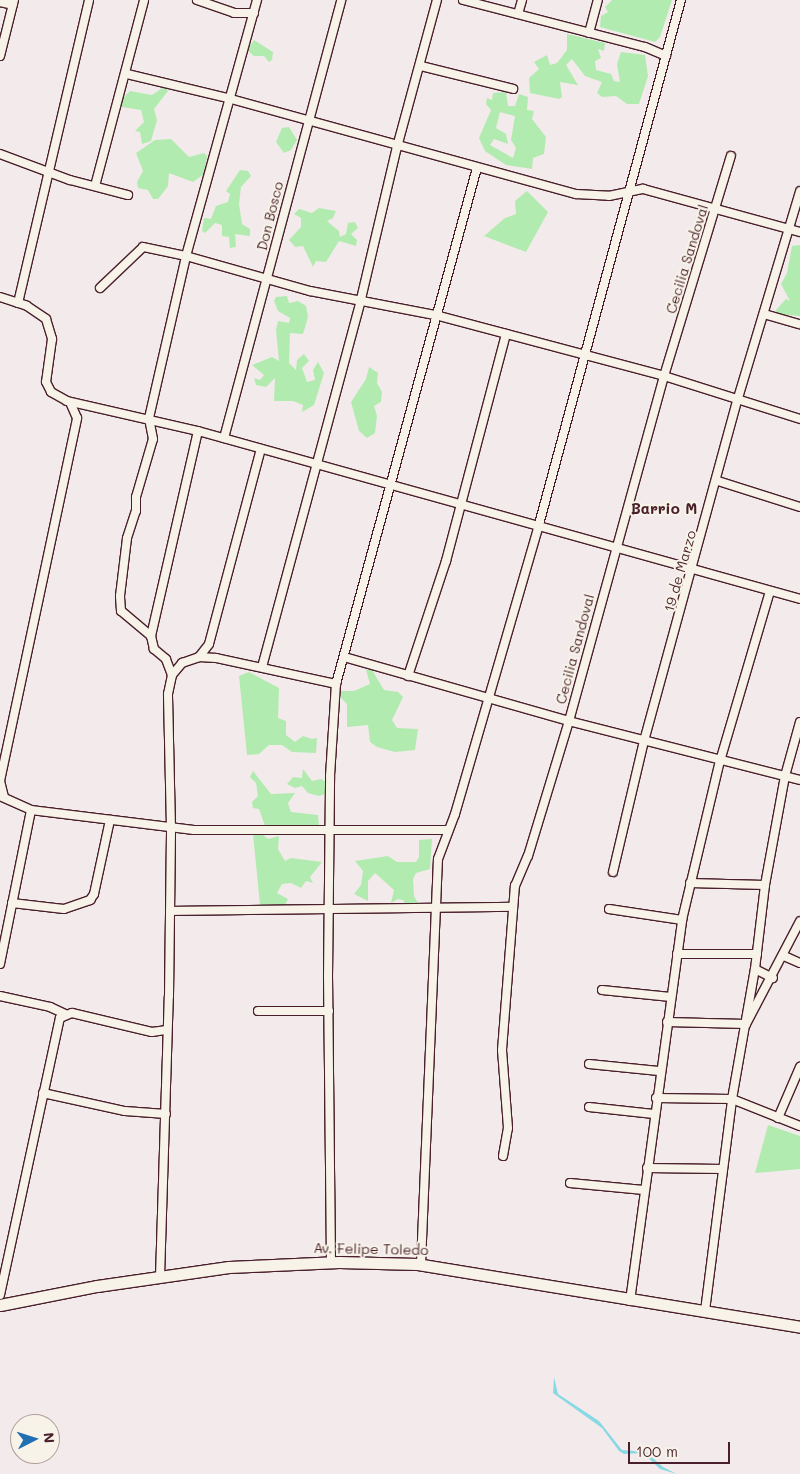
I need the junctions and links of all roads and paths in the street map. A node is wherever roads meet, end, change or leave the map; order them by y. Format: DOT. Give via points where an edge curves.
graph roads {
  1 [pos="89,0"];
  2 [pos="144,0"];
  3 [pos="197,0"];
  4 [pos="257,0"];
  5 [pos="341,0"];
  6 [pos="437,0"];
  7 [pos="463,0"];
  8 [pos="522,0"];
  9 [pos="598,0"];
  10 [pos="681,0"];
  11 [pos="0,2"];
  12 [pos="14,3"];
  13 [pos="254,13"];
  14 [pos="518,14"];
  15 [pos="589,33"];
  16 [pos="0,56"];
  17 [pos="666,56"];
  18 [pos="421,66"];
  19 [pos="127,74"];
  20 [pos="512,89"];
  21 [pos="231,99"];
  22 [pos="307,120"];
  23 [pos="396,147"];
  24 [pos="0,154"];
  25 [pos="731,156"];
  26 [pos="477,168"];
  27 [pos="48,171"];
  28 [pos="95,186"];
  29 [pos="800,191"];
  30 [pos="630,192"];
  31 [pos="128,195"];
  32 [pos="716,210"];
  33 [pos="788,228"];
  34 [pos="800,232"];
  35 [pos="186,256"];
  36 [pos="266,280"];
  37 [pos="100,288"];
  38 [pos="0,297"];
  39 [pos="362,299"];
  40 [pos="18,303"];
  41 [pos="764,314"];
  42 [pos="435,315"];
  43 [pos="800,324"];
  44 [pos="506,334"];
  45 [pos="586,356"];
  46 [pos="664,376"];
  47 [pos="738,398"];
  48 [pos="70,402"];
  49 [pos="94,408"];
  50 [pos="77,418"];
  51 [pos="149,418"];
  52 [pos="800,419"];
  53 [pos="198,431"];
  54 [pos="224,438"];
  55 [pos="261,449"];
  56 [pos="318,464"];
  57 [pos="718,481"];
  58 [pos="390,485"];
  59 [pos="462,504"];
  60 [pos="800,507"];
  61 [pos="538,528"];
  62 [pos="615,549"];
  63 [pos="693,571"];
  64 [pos="770,591"];
  65 [pos="800,600"];
  66 [pos="150,636"];
  67 [pos="199,657"];
  68 [pos="344,657"];
  69 [pos="262,667"];
  70 [pos="172,675"];
  71 [pos="408,676"];
  72 [pos="336,684"];
  73 [pos="488,699"];
  74 [pos="569,722"];
  75 [pos="800,722"];
  76 [pos="644,741"];
  77 [pos="720,761"];
  78 [pos="785,776"];
  79 [pos="800,780"];
  80 [pos="0,782"];
  81 [pos="2,796"];
  82 [pos="31,810"];
  83 [pos="110,820"];
  84 [pos="171,828"];
  85 [pos="331,830"];
  86 [pos="448,830"];
  87 [pos="613,872"];
  88 [pos="690,883"];
  89 [pos="765,885"];
  90 [pos="12,903"];
  91 [pos="513,907"];
  92 [pos="436,908"];
  93 [pos="330,909"];
  94 [pos="609,909"];
  95 [pos="170,911"];
  96 [pos="682,920"];
  97 [pos="800,921"];
  98 [pos="677,954"];
  99 [pos="757,954"];
  100 [pos="784,956"];
  101 [pos="800,963"];
  102 [pos="0,964"];
  103 [pos="755,969"];
  104 [pos="773,978"];
  105 [pos="602,990"];
  106 [pos="0,996"];
  107 [pos="671,997"];
  108 [pos="258,1011"];
  109 [pos="329,1011"];
  110 [pos="65,1014"];
  111 [pos="667,1022"];
  112 [pos="746,1024"];
  113 [pos="167,1030"];
  114 [pos="589,1064"];
  115 [pos="800,1067"];
  116 [pos="660,1071"];
  117 [pos="43,1093"];
  118 [pos="656,1098"];
  119 [pos="732,1099"];
  120 [pos="589,1107"];
  121 [pos="166,1114"];
  122 [pos="654,1114"];
  123 [pos="778,1118"];
  124 [pos="800,1126"];
  125 [pos="503,1156"];
  126 [pos="647,1168"];
  127 [pos="724,1169"];
  128 [pos="570,1183"];
  129 [pos="644,1190"];
  130 [pos="331,1262"];
  131 [pos="421,1264"];
  132 [pos="160,1278"];
  133 [pos="0,1295"];
  134 [pos="630,1301"];
  135 [pos="0,1305"];
  136 [pos="705,1311"];
  137 [pos="800,1327"];
  1 -- 27 [label="street"];
  2 -- 19 [label="street"];
  3 -- 13 [label="street" via="234,13"];
  4 -- 13 [label="street"];
  5 -- 22 [label="street, Don Bosco"];
  6 -- 18 [label="street"];
  7 -- 14 [label="street"];
  8 -- 14 [label="street"];
  9 -- 15 [label="street"];
  10 -- 17 [label="street"];
  11 -- 12 [label="street"];
  12 -- 16 [label="street"];
  13 -- 21 [label="street"];
  14 -- 15 [label="street"];
  15 -- 17 [label="street"];
  17 -- 30 [label="street"];
  18 -- 20 [label="street"];
  18 -- 23 [label="street"];
  19 -- 21 [label="street"];
  19 -- 28 [label="street"];
  21 -- 22 [label="street"];
  21 -- 35 [label="street"];
  22 -- 23 [label="street"];
  22 -- 36 [label="street, Don Bosco"];
  23 -- 26 [label="street"];
  23 -- 39 [label="street"];
  24 -- 27 [label="street"];
  25 -- 32 [label="street, Cecilia Sandoval"];
  26 -- 30 [label="street" via="576,194 608,196"];
  26 -- 42 [label="street"];
  27 -- 28 [label="street"];
  27 -- 40 [label="street"];
  28 -- 31 [label="street"];
  29 -- 33 [label="street, 19 de Marzo"];
  30 -- 32 [label="street" via="643,189"];
  30 -- 45 [label="street"];
  32 -- 33 [label="street"];
  32 -- 46 [label="street, Cecilia Sandoval"];
  33 -- 34 [label="street"];
  33 -- 41 [label="street, 19 de Marzo"];
  35 -- 36 [label="street"];
  35 -- 37 [label="street" via="143,247"];
  35 -- 51 [label="street"];
  36 -- 39 [label="street"];
  36 -- 54 [label="street, Don Bosco"];
  38 -- 40 [label="street"];
  39 -- 42 [label="street"];
  39 -- 56 [label="street"];
  40 -- 48 [label="street" via="46,319 52,339 46,382 51,392"];
  41 -- 43 [label="street"];
  41 -- 47 [label="street, 19 de Marzo"];
  42 -- 44 [label="street"];
  42 -- 58 [label="street"];
  44 -- 45 [label="street"];
  44 -- 59 [label="street"];
  45 -- 46 [label="street"];
  45 -- 61 [label="street"];
  46 -- 47 [label="street"];
  46 -- 62 [label="street, Cecilia Sandoval"];
  47 -- 52 [label="street"];
  47 -- 57 [label="street, 19 de Marzo"];
  48 -- 49 [label="street"];
  48 -- 50 [label="street"];
  49 -- 50 [label="street"];
  49 -- 51 [label="street"];
  50 -- 80 [label="street"];
  51 -- 53 [label="street"];
  51 -- 66 [label="street" via="153,439 136,497 120,611"];
  53 -- 54 [label="street"];
  53 -- 66 [label="street"];
  54 -- 55 [label="street"];
  55 -- 56 [label="street"];
  55 -- 67 [label="street" via="209,644"];
  56 -- 58 [label="street"];
  56 -- 69 [label="street"];
  57 -- 60 [label="street"];
  57 -- 63 [label="street, 19 de Marzo"];
  58 -- 59 [label="street"];
  58 -- 68 [label="street"];
  59 -- 61 [label="street" via="525,521"];
  59 -- 71 [label="street"];
  61 -- 62 [label="street"];
  61 -- 73 [label="street"];
  62 -- 63 [label="street"];
  62 -- 74 [label="street, Cecilia Sandoval"];
  63 -- 64 [label="street"];
  63 -- 76 [label="street, 19 de Marzo"];
  64 -- 65 [label="street"];
  64 -- 77 [label="street"];
  66 -- 70 [label="street" via="154,649 166,659"];
  67 -- 69 [label="street"];
  67 -- 70 [label="street" via="182,663"];
  68 -- 71 [label="street"];
  68 -- 72 [label="street"];
  69 -- 72 [label="street"];
  70 -- 84 [label="street" via="168,694"];
  71 -- 73 [label="street"];
  72 -- 85 [label="street" via="332,715"];
  73 -- 74 [label="street"];
  73 -- 86 [label="street"];
  74 -- 76 [label="street"];
  74 -- 91 [label="street, Cecilia Sandoval" via="528,856 515,886"];
  75 -- 78 [label="street"];
  76 -- 77 [label="street"];
  76 -- 87 [label="street, 19 de Marzo"];
  77 -- 78 [label="street"];
  77 -- 88 [label="street"];
  78 -- 79 [label="street"];
  78 -- 89 [label="street"];
  80 -- 81 [label="street"];
  81 -- 82 [label="street"];
  82 -- 83 [label="street"];
  82 -- 90 [label="street"];
  83 -- 84 [label="street"];
  83 -- 90 [label="street" via="90,900 64,909"];
  84 -- 85 [label="street"];
  84 -- 95 [label="street"];
  85 -- 86 [label="street"];
  85 -- 93 [label="street"];
  86 -- 92 [label="street" via="438,858"];
  88 -- 89 [label="street"];
  88 -- 96 [label="street"];
  89 -- 99 [label="street"];
  90 -- 102 [label="street"];
  91 -- 92 [label="street"];
  91 -- 125 [label="street, Cecilia Sandoval" via="502,1050 508,1128"];
  92 -- 93 [label="street"];
  92 -- 131 [label="street"];
  93 -- 95 [label="street"];
  93 -- 109 [label="street"];
  94 -- 96 [label="street"];
  95 -- 113 [label="street"];
  96 -- 98 [label="street"];
  97 -- 100 [label="street"];
  98 -- 99 [label="street"];
  98 -- 107 [label="street"];
  99 -- 103 [label="street"];
  100 -- 101 [label="street"];
  100 -- 104 [label="street"];
  103 -- 104 [label="street"];
  103 -- 112 [label="street"];
  104 -- 112 [label="street"];
  105 -- 107 [label="street"];
  106 -- 110 [label="street" via="50,1007"];
  107 -- 111 [label="street"];
  108 -- 109 [label="street"];
  109 -- 130 [label="street"];
  110 -- 113 [label="street" via="152,1032"];
  110 -- 117 [label="street" via="60,1018"];
  111 -- 112 [label="street"];
  111 -- 116 [label="street"];
  112 -- 119 [label="street"];
  113 -- 121 [label="street"];
  114 -- 116 [label="street"];
  115 -- 123 [label="street"];
  116 -- 118 [label="street"];
  117 -- 121 [label="street" via="125,1111"];
  117 -- 133 [label="street"];
  118 -- 119 [label="street"];
  118 -- 122 [label="street"];
  119 -- 123 [label="street"];
  119 -- 127 [label="street"];
  120 -- 122 [label="street"];
  121 -- 132 [label="street"];
  122 -- 126 [label="street"];
  123 -- 124 [label="street"];
  126 -- 127 [label="street"];
  126 -- 129 [label="street"];
  127 -- 136 [label="street"];
  128 -- 129 [label="street"];
  129 -- 134 [label="street"];
  130 -- 131 [label="main road, Av. Felipe Toledo"];
  130 -- 132 [label="main road, Av. Felipe Toledo" via="239,1266"];
  131 -- 134 [label="main road, Av. Felipe Toledo"];
  132 -- 135 [label="main road, Av. Felipe Toledo"];
  134 -- 136 [label="main road, Av. Felipe Toledo"];
  136 -- 137 [label="main road, Av. Felipe Toledo"];
}
